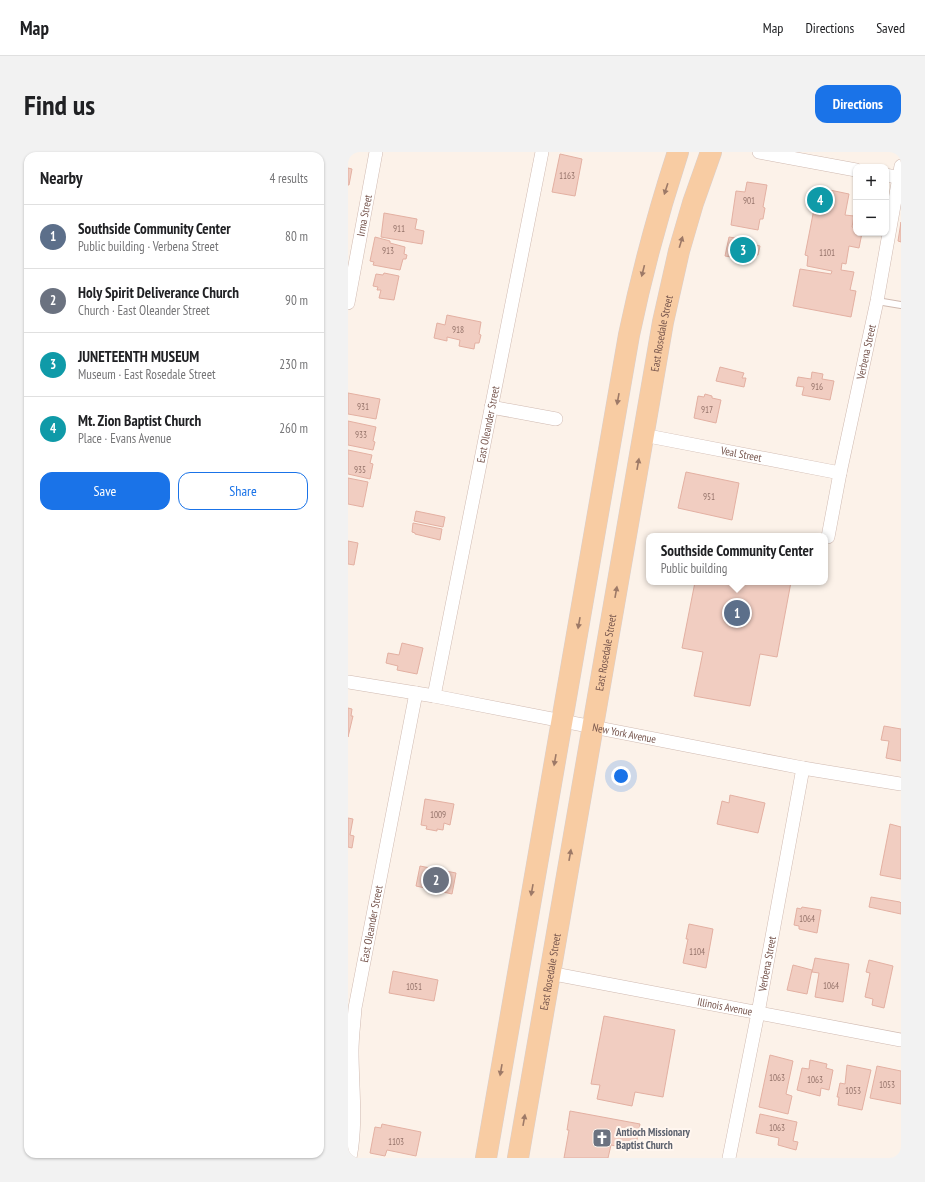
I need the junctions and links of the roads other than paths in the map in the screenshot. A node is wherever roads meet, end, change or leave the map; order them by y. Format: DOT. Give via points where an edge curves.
graph roads {
  1 [pos="376,152"];
  2 [pos="542,152"];
  3 [pos="678,152"];
  4 [pos="711,152"];
  5 [pos="759,152"];
  6 [pos="853,169"];
  7 [pos="897,174"];
  8 [pos="877,300"];
  9 [pos="348,303"];
  10 [pos="901,305"];
  11 [pos="491,407"];
  12 [pos="556,420"];
  13 [pos="643,435"];
  14 [pos="840,473"];
  15 [pos="828,537"];
  16 [pos="348,682"];
  17 [pos="416,693"];
  18 [pos="434,696"];
  19 [pos="562,721"];
  20 [pos="593,727"];
  21 [pos="803,768"];
  22 [pos="901,784"];
  23 [pos="549,973"];
  24 [pos="758,1013"];
  25 [pos="901,1040"];
  26 [pos="350,1158"];
  27 [pos="486,1158"];
  28 [pos="518,1158"];
  29 [pos="729,1158"];
  1 -- 9 [label="street, Irma Street"];
  2 -- 11 [label="street, East Oleander Street"];
  3 -- 19 [label="main road, one-way" via="638,289"];
  13 -- 4 [label="main road, East Rosedale Street, one-way" via="663,322 679,251"];
  5 -- 6 [label="street"];
  7 -- 8 [label="street, Verbena Street"];
  8 -- 10 [label="lane"];
  8 -- 14 [label="street, Verbena Street"];
  11 -- 12 [label="street"];
  11 -- 18 [label="street, East Oleander Street"];
  13 -- 14 [label="street, Veal Street"];
  20 -- 13 [label="main road, East Rosedale Street, one-way"];
  14 -- 15 [label="street, Verbena Street"];
  16 -- 17 [label="street, New York Avenue"];
  17 -- 18 [label="street, New York Avenue"];
  17 -- 26 [label="street, East Oleander Street" via="355,1008 352,1051 354,1121"];
  18 -- 19 [label="street, New York Avenue"];
  19 -- 20 [label="street, New York Avenue"];
  19 -- 27 [label="main road, one-way"];
  20 -- 21 [label="street, New York Avenue"];
  23 -- 20 [label="main road, East Rosedale Street, one-way"];
  21 -- 22 [label="street, New York Avenue"];
  21 -- 24 [label="street, Verbena Street"];
  23 -- 24 [label="street, Illinois Avenue"];
  28 -- 23 [label="main road, East Rosedale Street, one-way"];
  24 -- 25 [label="street, Illinois Avenue"];
  24 -- 29 [label="street, Verbena Street"];
}
